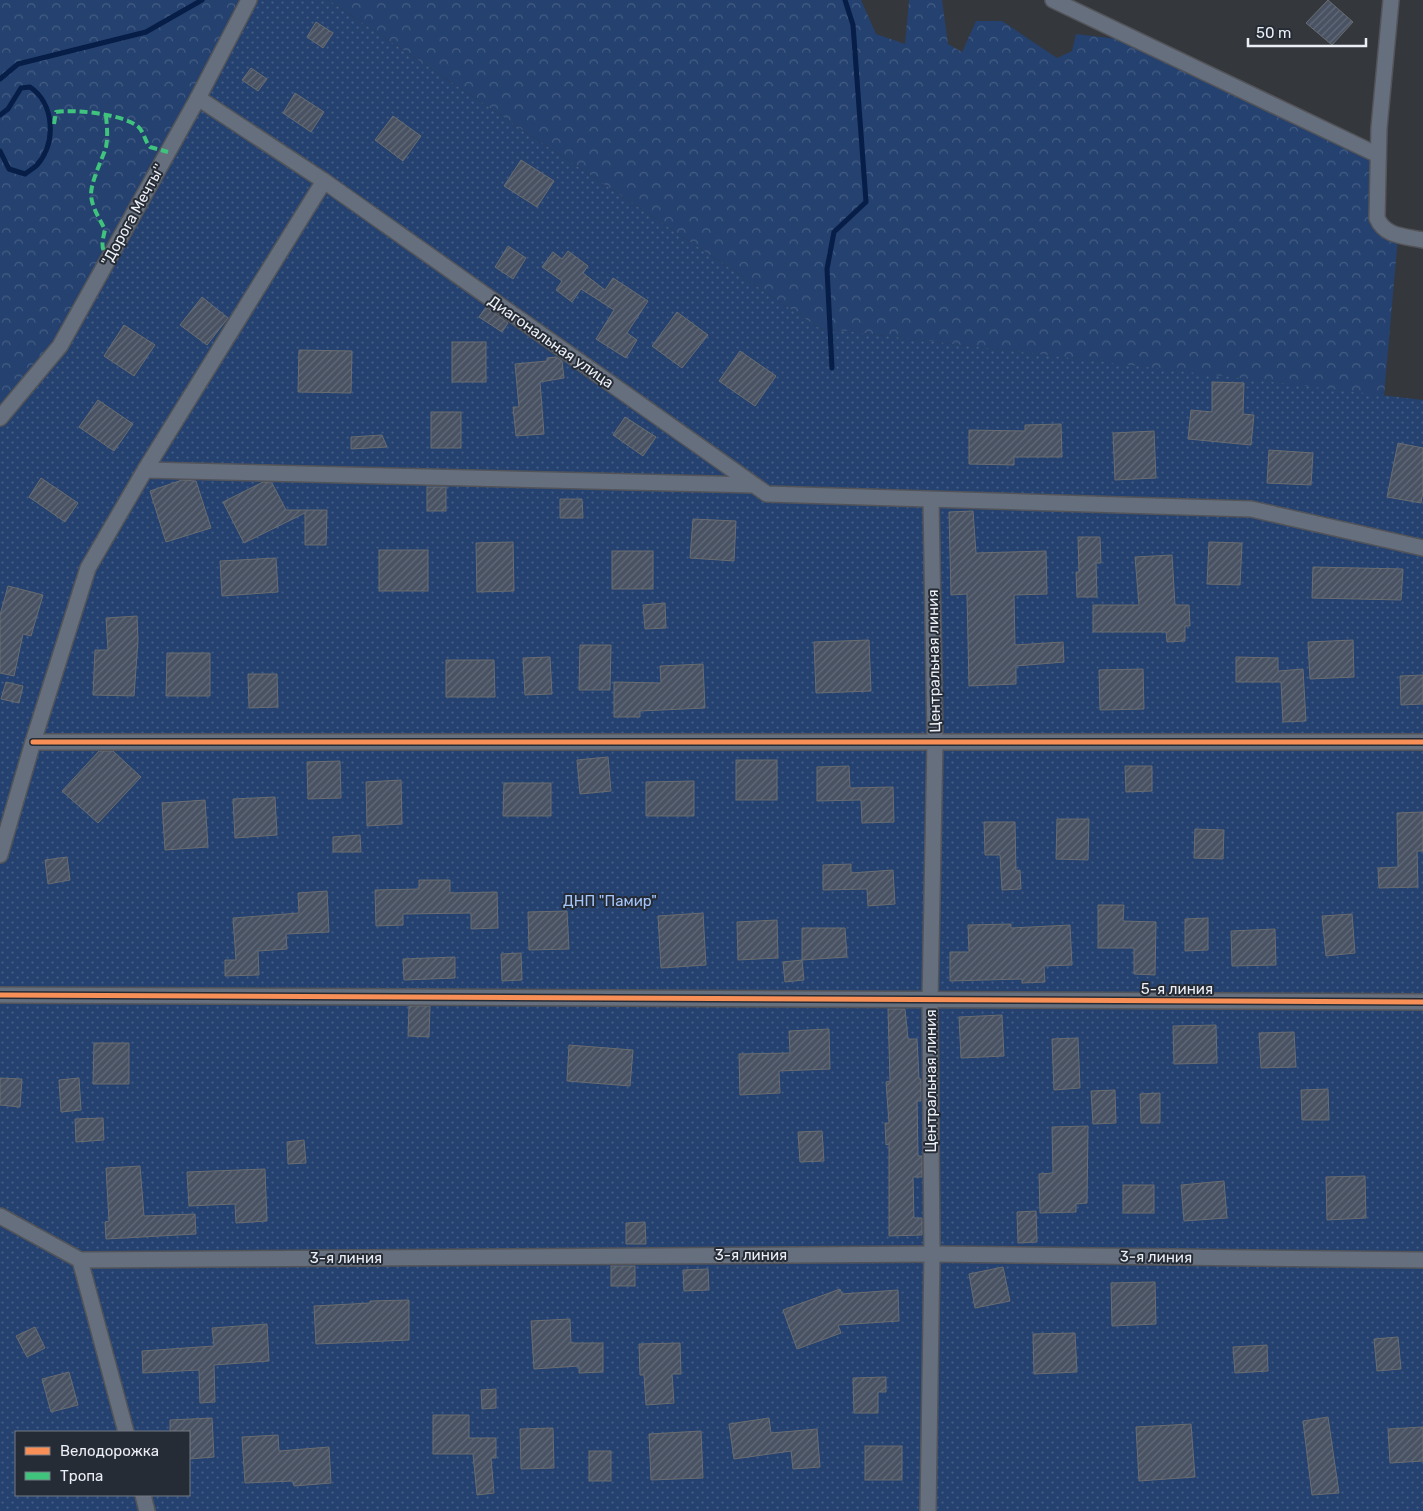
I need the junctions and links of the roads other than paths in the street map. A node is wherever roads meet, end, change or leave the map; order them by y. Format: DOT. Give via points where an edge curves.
graph roads {
  1 [pos="249,0"];
  2 [pos="1053,0"];
  3 [pos="1391,0"];
  4 [pos="198,98"];
  5 [pos="1378,155"];
  6 [pos="324,182"];
  7 [pos="1423,240"];
  8 [pos="0,418"];
  9 [pos="145,470"];
  10 [pos="754,485"];
  11 [pos="931,500"];
  12 [pos="1423,548"];
  13 [pos="935,741"];
  14 [pos="33,742"];
  15 [pos="1423,742"];
  16 [pos="0,854"];
  17 [pos="0,994"];
  18 [pos="930,1001"];
  19 [pos="1423,1002"];
  20 [pos="0,1216"];
  21 [pos="932,1254"];
  22 [pos="80,1260"];
  23 [pos="1423,1260"];
  24 [pos="126,1431"];
  25 [pos="143,1496"];
  26 [pos="147,1511"];
  27 [pos="928,1511"];
  1 -- 4 [label="street, \"Дорога Мечты''"];
  2 -- 5 [label="street"];
  3 -- 5 [label="street"];
  4 -- 6 [label="street, Диагональная улица"];
  4 -- 8 [label="street, \"Дорога Мечты''" via="60,346"];
  5 -- 7 [label="street" via="1377,218 1380,227 1390,233"];
  6 -- 9 [label="street"];
  6 -- 10 [label="street, Диагональная улица"];
  9 -- 10 [label="street"];
  9 -- 14 [label="street" via="88,568"];
  10 -- 11 [label="street, Диагональная улица" via="767,494"];
  11 -- 12 [label="street, Диагональная улица" via="1251,509"];
  11 -- 13 [label="street, Центральная линия"];
  13 -- 14 [label="street"];
  13 -- 15 [label="street"];
  13 -- 18 [label="street, Центральная линия"];
  14 -- 16 [label="street"];
  17 -- 18 [label="street, 5-я линия"];
  18 -- 19 [label="street, 5-я линия"];
  18 -- 21 [label="street, Центральная линия"];
  20 -- 22 [label="street"];
  21 -- 22 [label="street, 3-я линия"];
  21 -- 23 [label="street, 3-я линия"];
  21 -- 27 [label="street, Центральная линия"];
  22 -- 24 [label="street"];
  25 -- 26 [label="street"];
}
